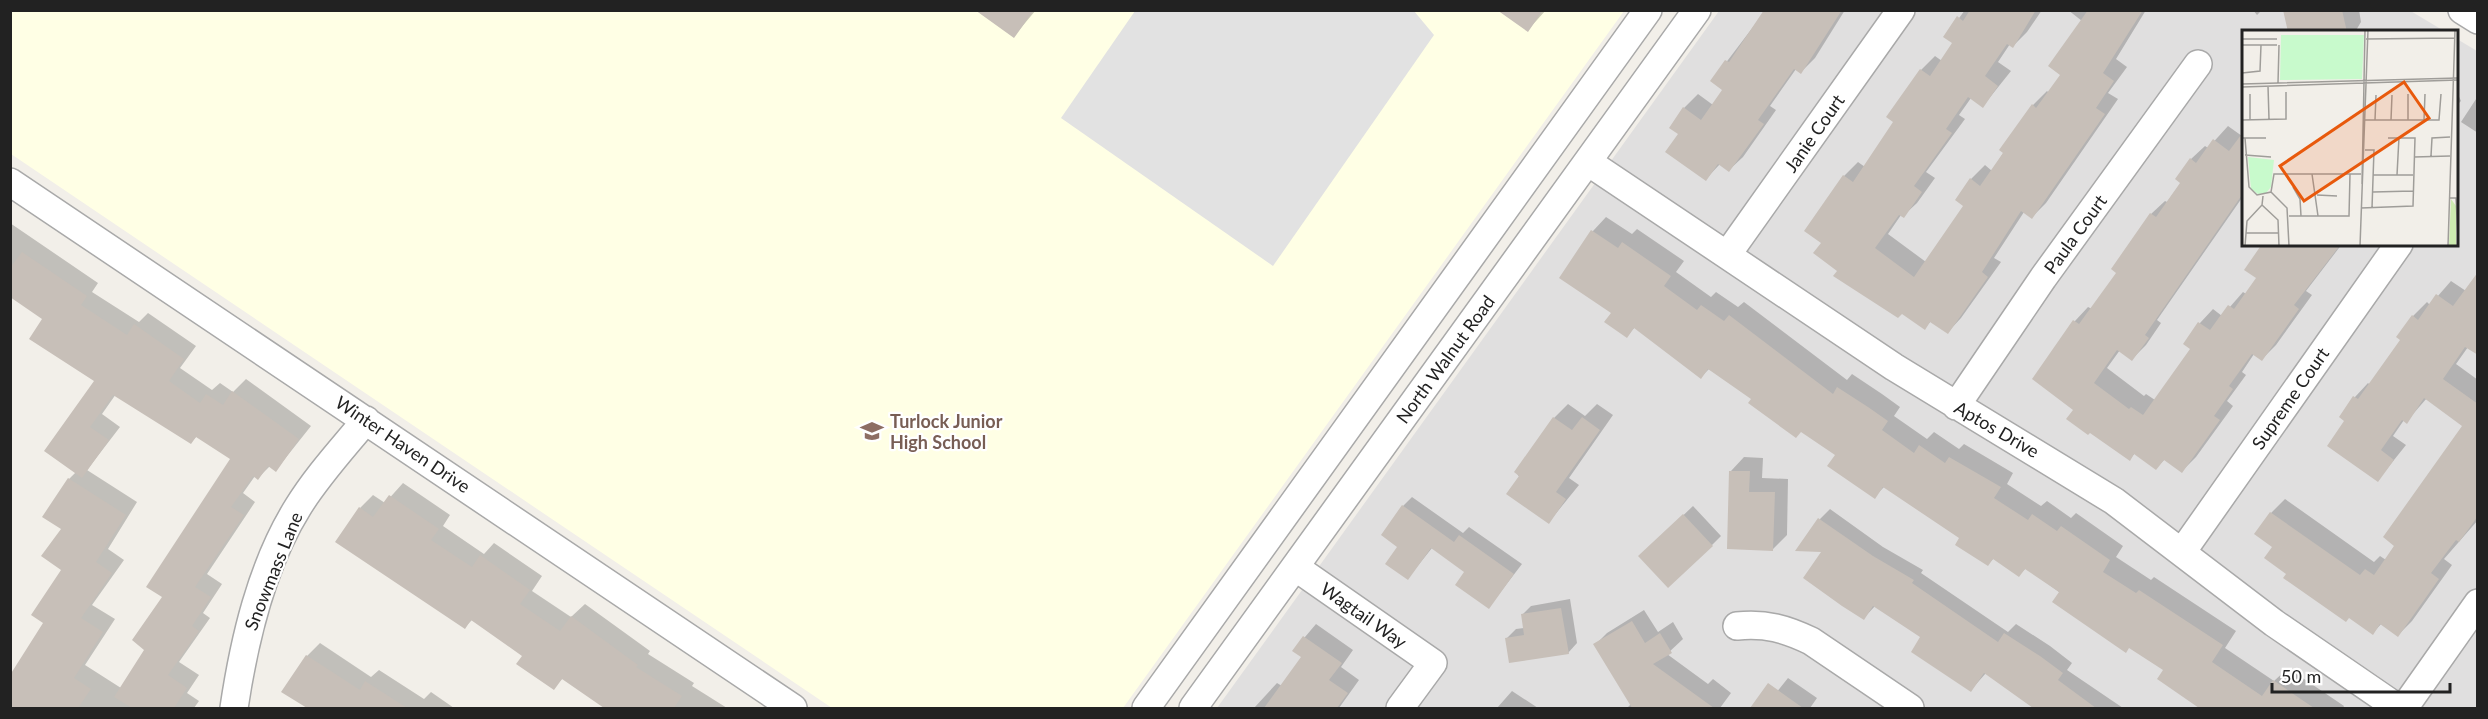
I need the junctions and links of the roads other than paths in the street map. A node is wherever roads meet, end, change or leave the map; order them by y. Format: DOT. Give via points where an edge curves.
graph roads {
  1 [pos="1648,10"];
  2 [pos="1697,10"];
  3 [pos="1901,10"];
  4 [pos="2462,10"];
  5 [pos="2478,20"];
  6 [pos="2198,64"];
  7 [pos="1588,162"];
  8 [pos="10,182"];
  9 [pos="2398,246"];
  10 [pos="1727,255"];
  11 [pos="1956,406"];
  12 [pos="366,420"];
  13 [pos="2182,552"];
  14 [pos="1295,567"];
  15 [pos="2478,603"];
  16 [pos="1737,627"];
  17 [pos="1900,706"];
  18 [pos="234,708"];
  19 [pos="794,708"];
  20 [pos="1146,708"];
  21 [pos="1193,708"];
  22 [pos="1400,708"];
  23 [pos="2398,708"];
  24 [pos="2404,708"];
  1 -- 20 [label="street"];
  2 -- 7 [label="street, North Walnut Road"];
  3 -- 10 [label="street, Janie Court"];
  4 -- 5 [label="street"];
  6 -- 11 [label="street, Paula Court"];
  7 -- 10 [label="street, Aptos Drive"];
  7 -- 14 [label="street, North Walnut Road"];
  8 -- 12 [label="street, Winter Haven Drive"];
  9 -- 13 [label="street, Supreme Court"];
  10 -- 11 [label="street, Aptos Drive"];
  11 -- 13 [label="street, Aptos Drive" via="2098,490"];
  12 -- 18 [label="street, Snowmass Lane" via="298,507 279,544 253,610"];
  12 -- 19 [label="street, Winter Haven Drive"];
  13 -- 23 [label="street, Aptos Drive" via="2274,623"];
  14 -- 21 [label="street, North Walnut Road"];
  14 -- 22 [label="street, Wagtail Way" via="1433,663"];
  15 -- 24 [label="street"];
  16 -- 17 [label="street" via="1766,625 1811,641"];
}
